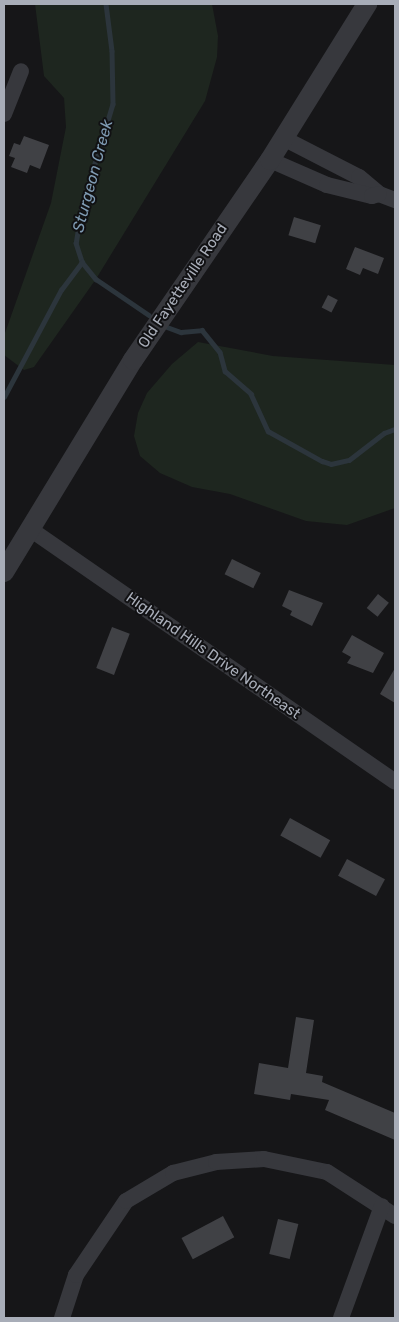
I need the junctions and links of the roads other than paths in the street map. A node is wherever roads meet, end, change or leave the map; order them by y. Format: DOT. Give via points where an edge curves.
graph roads {
  1 [pos="367,4"];
  2 [pos="21,71"];
  3 [pos="4,114"];
  4 [pos="283,138"];
  5 [pos="270,160"];
  6 [pos="379,194"];
  7 [pos="395,200"];
  8 [pos="30,529"];
  9 [pos="4,572"];
  10 [pos="395,782"];
  11 [pos="389,1211"];
  12 [pos="62,1318"];
  13 [pos="341,1318"];
  1 -- 4 [label="street, Old Fayetteville Road"];
  2 -- 3 [label="street"];
  4 -- 5 [label="street, Old Fayetteville Road"];
  4 -- 6 [label="street" via="359,177"];
  5 -- 6 [label="street" via="327,185 372,196"];
  5 -- 8 [label="street, Old Fayetteville Road" via="133,360"];
  6 -- 7 [label="street"];
  8 -- 9 [label="street, Old Fayetteville Road"];
  8 -- 10 [label="street, Highland Hills Drive Northeast"];
  11 -- 12 [label="street" via="327,1172 264,1159 216,1162 173,1174 126,1201 76,1275"];
  11 -- 13 [label="street"];
}
